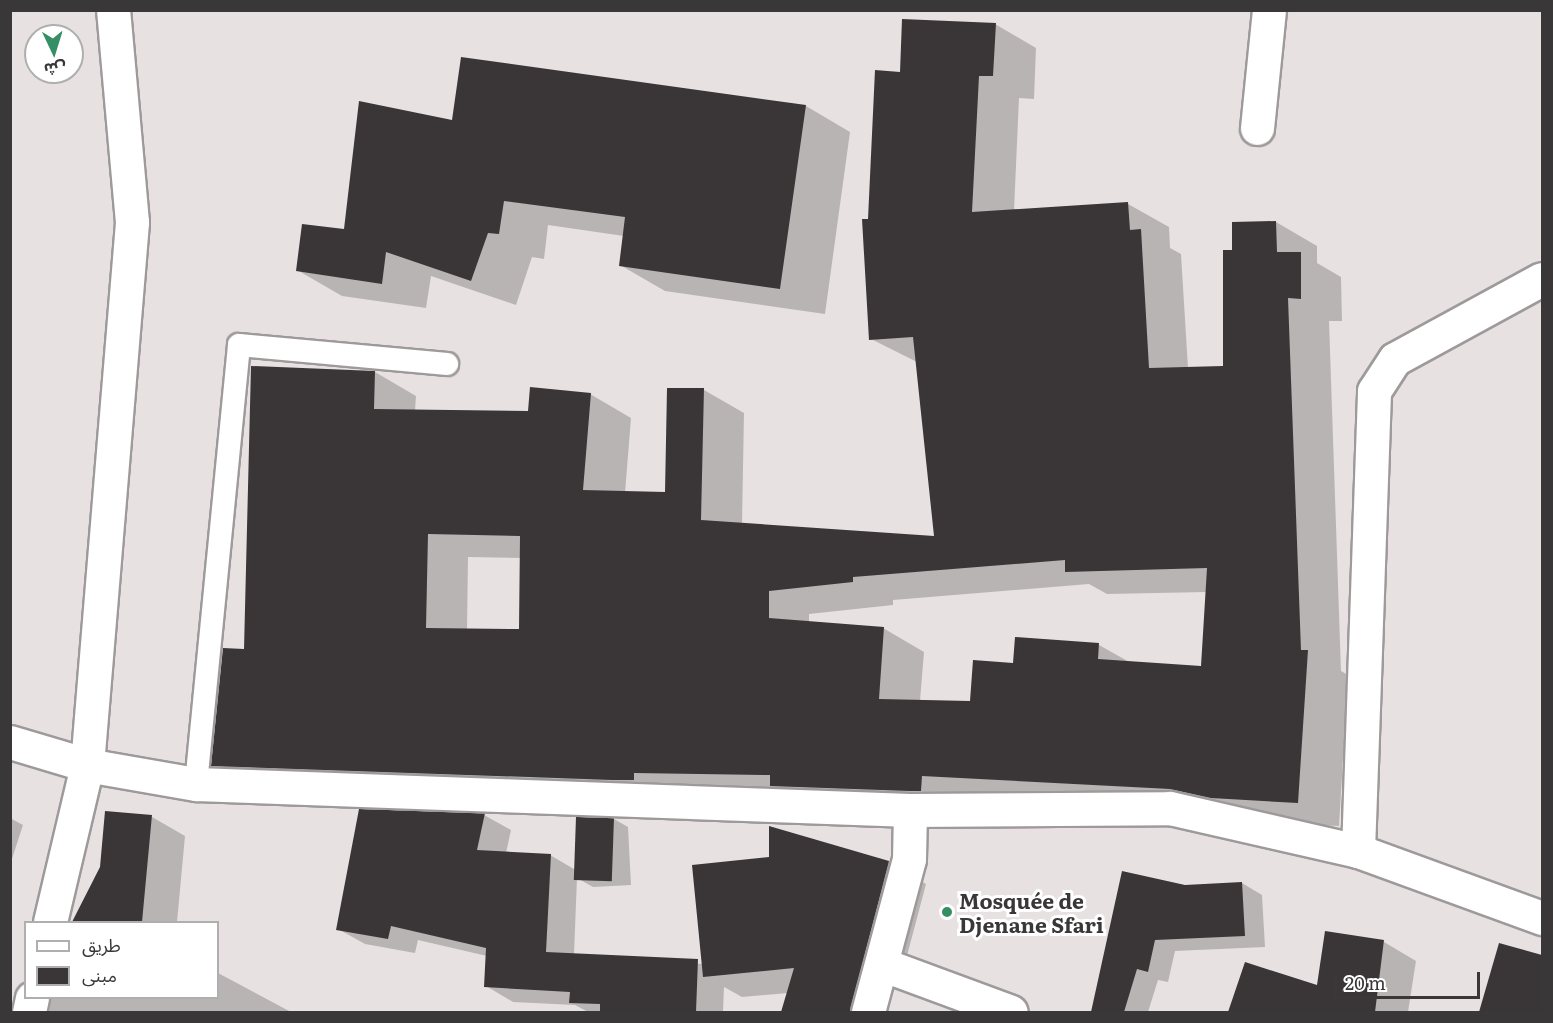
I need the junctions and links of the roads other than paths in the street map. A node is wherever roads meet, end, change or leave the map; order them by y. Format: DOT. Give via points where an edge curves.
graph roads {
  1 [pos="113,10"];
  2 [pos="1269,10"];
  3 [pos="1257,128"];
  4 [pos="1542,279"];
  5 [pos="447,364"];
  6 [pos="10,742"];
  7 [pos="87,765"];
  8 [pos="196,784"];
  9 [pos="910,810"];
  10 [pos="1358,851"];
  11 [pos="1542,918"];
  12 [pos="50,921"];
  13 [pos="884,965"];
  14 [pos="868,1012"];
  15 [pos="1011,1012"];
  1 -- 7 [label="street" via="132,222"];
  2 -- 3 [label="street"];
  4 -- 10 [label="street" via="1395,359 1374,392"];
  5 -- 8 [label="lane" via="239,345"];
  6 -- 7 [label="street"];
  7 -- 8 [label="street"];
  7 -- 12 [label="street"];
  8 -- 9 [label="street"];
  9 -- 10 [label="street" via="1170,808"];
  9 -- 13 [label="street" via="909,859"];
  10 -- 11 [label="street"];
  13 -- 14 [label="street"];
  13 -- 15 [label="street"];
}
